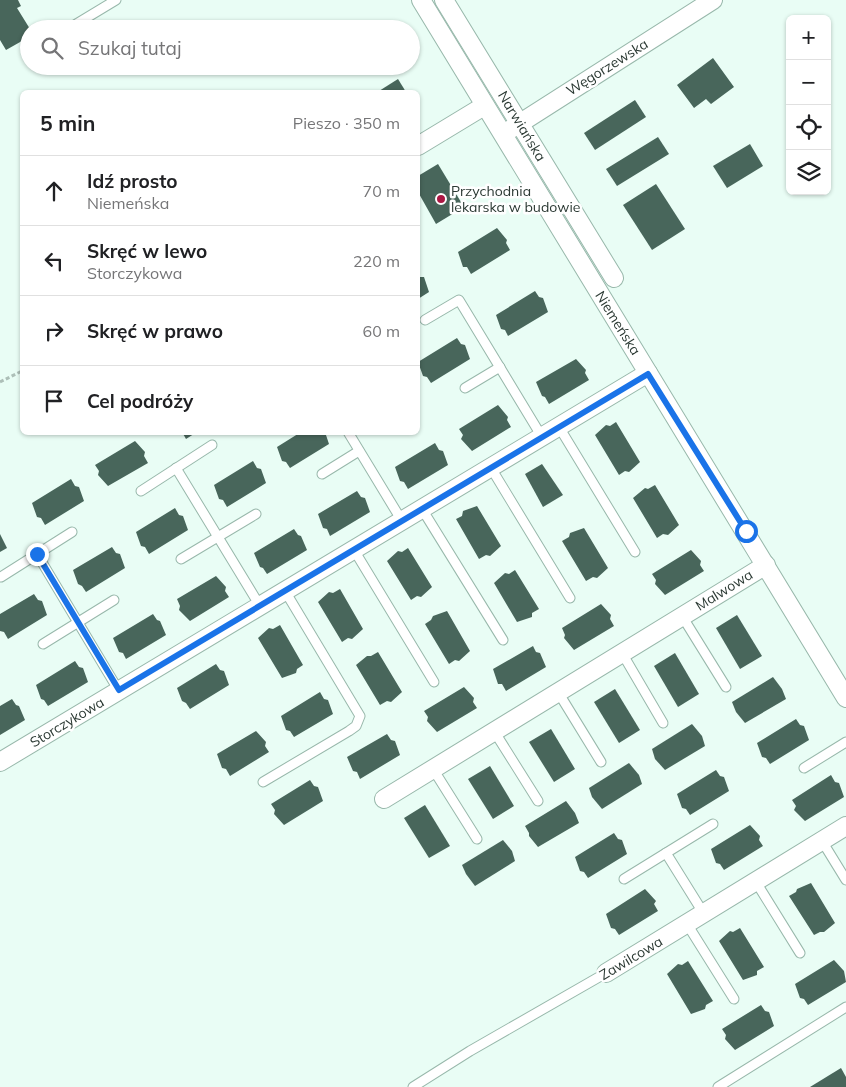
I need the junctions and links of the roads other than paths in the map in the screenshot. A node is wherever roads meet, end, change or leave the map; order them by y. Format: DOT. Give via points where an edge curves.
graph roads {
  1 [pos="116,0"];
  2 [pos="421,0"];
  3 [pos="444,0"];
  4 [pos="713,0"];
  5 [pos="83,20"];
  6 [pos="484,106"];
  7 [pos="520,123"];
  8 [pos="502,134"];
  9 [pos="420,145"];
  10 [pos="614,278"];
  11 [pos="425,320"];
  12 [pos="500,367"];
  13 [pos="648,374"];
  14 [pos="465,388"];
  15 [pos="559,427"];
  16 [pos="350,435"];
  17 [pos="542,437"];
  18 [pos="212,445"];
  19 [pos="359,451"];
  20 [pos="176,468"];
  21 [pos="491,468"];
  22 [pos="322,474"];
  23 [pos="141,491"];
  24 [pos="422,509"];
  25 [pos="256,514"];
  26 [pos="402,521"];
  27 [pos="72,532"];
  28 [pos="218,537"];
  29 [pos="354,550"];
  30 [pos="635,552"];
  31 [pos="37,554"];
  32 [pos="181,559"];
  33 [pos="766,565"];
  34 [pos="1,576"];
  35 [pos="285,592"];
  36 [pos="570,598"];
  37 [pos="114,600"];
  38 [pos="260,606"];
  39 [pos="682,616"];
  40 [pos="78,622"];
  41 [pos="503,640"];
  42 [pos="43,644"];
  43 [pos="622,653"];
  44 [pos="434,682"];
  45 [pos="726,687"];
  46 [pos="119,690"];
  47 [pos="558,692"];
  48 [pos="846,698"];
  49 [pos="664,723"];
  50 [pos="494,731"];
  51 [pos="846,742"];
  52 [pos="0,762"];
  53 [pos="601,762"];
  54 [pos="804,768"];
  55 [pos="433,769"];
  56 [pos="263,782"];
  57 [pos="384,799"];
  58 [pos="538,801"];
  59 [pos="713,824"];
  60 [pos="846,826"];
  61 [pos="477,839"];
  62 [pos="822,841"];
  63 [pos="666,853"];
  64 [pos="624,879"];
  65 [pos="846,880"];
  66 [pos="756,882"];
  67 [pos="704,914"];
  68 [pos="687,924"];
  69 [pos="800,953"];
  70 [pos="606,973"];
  71 [pos="734,999"];
  72 [pos="846,1007"];
  73 [pos="413,1087"];
  74 [pos="718,1087"];
  1 -- 5 [label="lane"];
  2 -- 6 [label="street, Niemeńska"];
  3 -- 7 [label="street, Narwiańska"];
  4 -- 7 [label="street, Węgorzewska"];
  6 -- 8 [label="street, Niemeńska"];
  6 -- 9 [label="street"];
  7 -- 8 [label="street, Węgorzewska"];
  7 -- 10 [label="street, Narwiańska"];
  8 -- 13 [label="street, Niemeńska"];
  11 -- 12 [label="lane" via="459,300"];
  12 -- 14 [label="lane"];
  12 -- 17 [label="lane"];
  13 -- 15 [label="street, Storczykowa"];
  13 -- 33 [label="street, Niemeńska"];
  15 -- 17 [label="street, Storczykowa"];
  15 -- 30 [label="lane"];
  16 -- 19 [label="lane"];
  17 -- 21 [label="street, Storczykowa"];
  18 -- 20 [label="lane"];
  19 -- 22 [label="lane"];
  19 -- 26 [label="lane"];
  20 -- 23 [label="lane"];
  20 -- 28 [label="lane"];
  21 -- 24 [label="street, Storczykowa"];
  21 -- 36 [label="lane"];
  24 -- 26 [label="street, Storczykowa"];
  24 -- 41 [label="lane"];
  25 -- 28 [label="lane"];
  26 -- 29 [label="street, Storczykowa"];
  27 -- 31 [label="lane"];
  28 -- 32 [label="lane"];
  28 -- 38 [label="lane"];
  29 -- 35 [label="street, Storczykowa"];
  29 -- 44 [label="lane"];
  31 -- 34 [label="lane"];
  31 -- 40 [label="lane"];
  33 -- 39 [label="street, Malwowa"];
  33 -- 48 [label="street, Niemeńska"];
  35 -- 38 [label="street, Storczykowa"];
  35 -- 56 [label="lane" via="360,716 356,726 349,731"];
  37 -- 40 [label="lane"];
  38 -- 46 [label="street, Storczykowa"];
  39 -- 43 [label="street, Malwowa"];
  39 -- 45 [label="lane, Malwowa"];
  40 -- 42 [label="lane"];
  40 -- 46 [label="lane"];
  43 -- 47 [label="street, Malwowa"];
  43 -- 49 [label="lane"];
  46 -- 52 [label="street, Storczykowa"];
  47 -- 50 [label="street, Malwowa"];
  47 -- 53 [label="lane"];
  50 -- 55 [label="street, Malwowa"];
  50 -- 58 [label="lane"];
  51 -- 54 [label="lane"];
  55 -- 57 [label="street, Malwowa"];
  55 -- 61 [label="lane"];
  59 -- 63 [label="lane"];
  60 -- 62 [label="street, Zawilcowa"];
  62 -- 65 [label="lane"];
  62 -- 66 [label="street, Zawilcowa"];
  63 -- 64 [label="lane"];
  63 -- 67 [label="lane"];
  66 -- 67 [label="street, Zawilcowa"];
  66 -- 69 [label="lane"];
  67 -- 68 [label="street, Zawilcowa"];
  68 -- 70 [label="street, Zawilcowa"];
  68 -- 71 [label="lane"];
  70 -- 73 [label="lane, Zawilcowa"];
  72 -- 74 [label="lane"];
}
